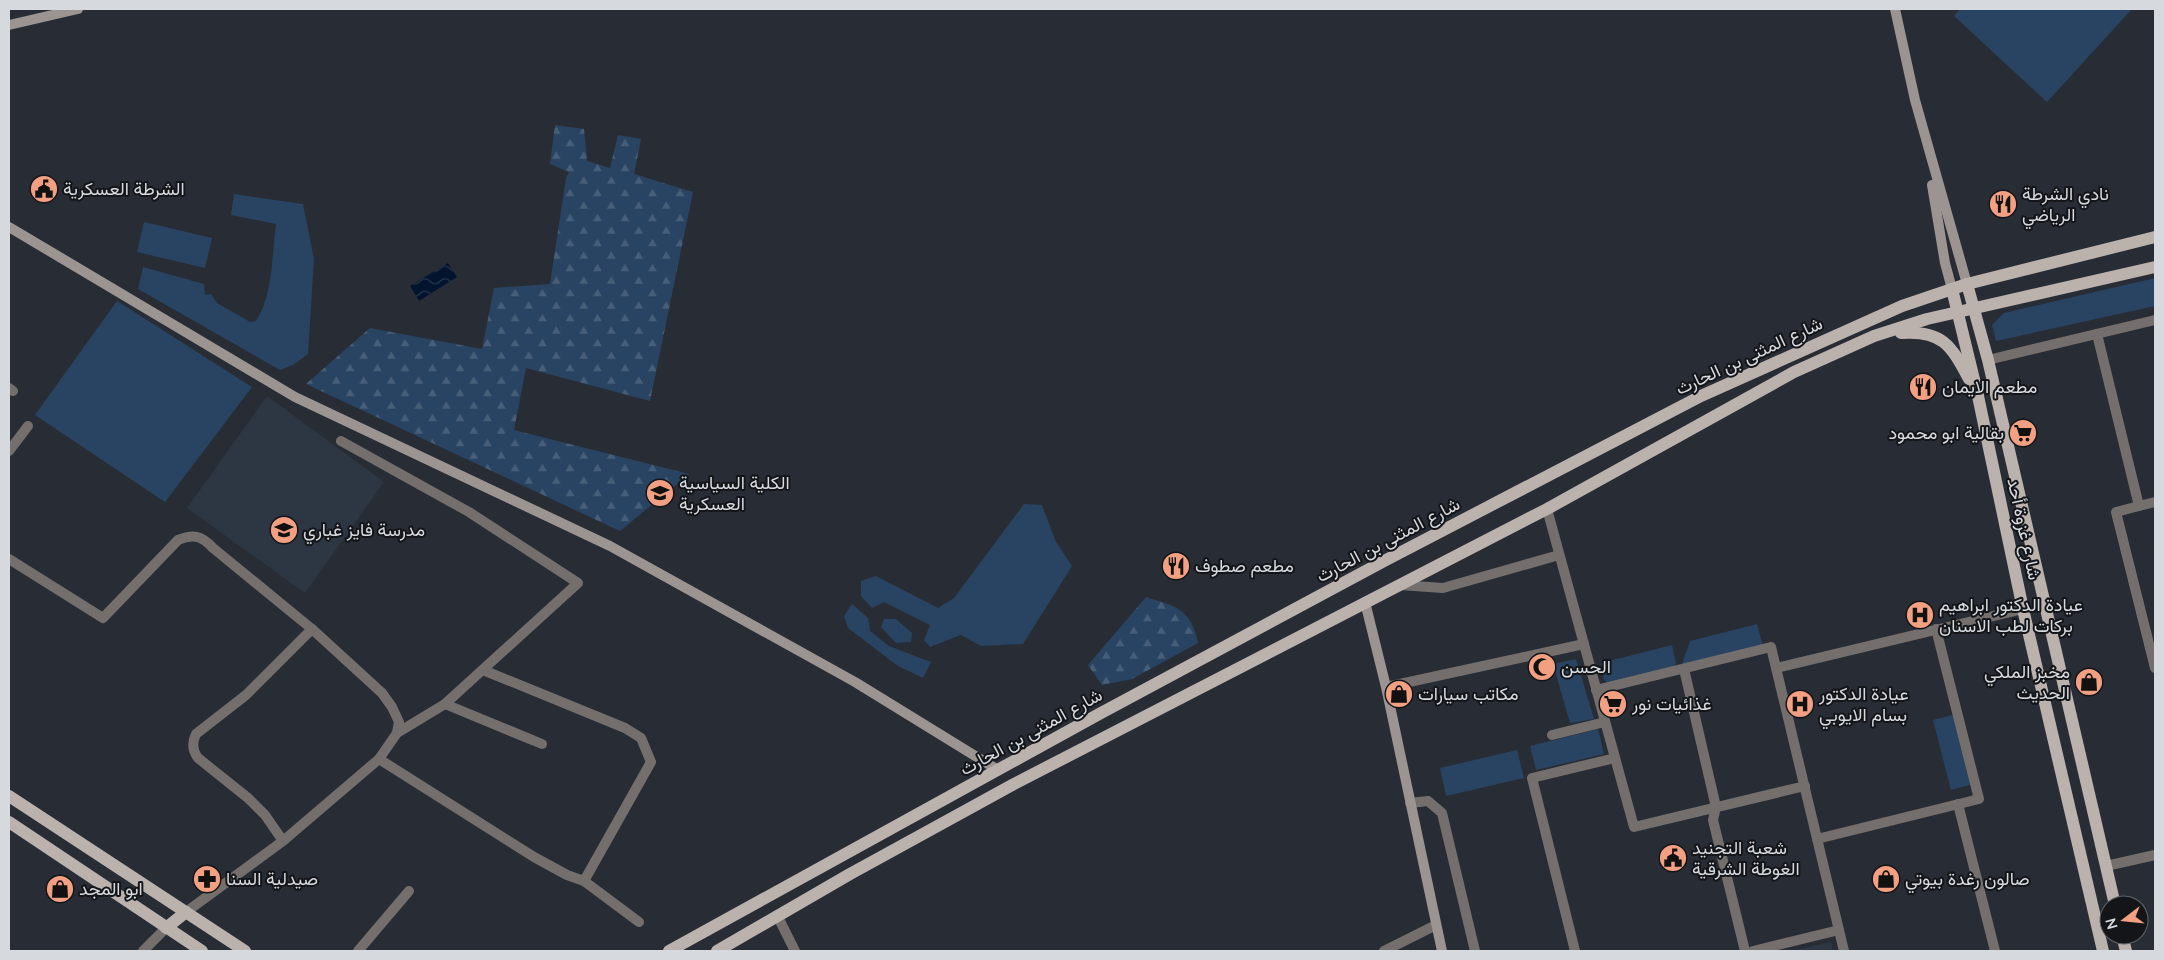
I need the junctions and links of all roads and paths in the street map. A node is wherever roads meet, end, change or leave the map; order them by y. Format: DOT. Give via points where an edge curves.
graph roads {
  1 [pos="78,9"];
  2 [pos="1895,9"];
  3 [pos="9,25"];
  4 [pos="1924,137"];
  5 [pos="9,226"];
  6 [pos="2155,237"];
  7 [pos="2155,267"];
  8 [pos="1967,284"];
  9 [pos="1952,289"];
  10 [pos="1974,308"];
  11 [pos="1958,313"];
  12 [pos="2155,320"];
  13 [pos="2097,334"];
  14 [pos="1874,336"];
  15 [pos="1988,360"];
  16 [pos="1978,396"];
  17 [pos="28,426"];
  18 [pos="341,440"];
  19 [pos="9,452"];
  20 [pos="2155,502"];
  21 [pos="2139,506"];
  22 [pos="1546,509"];
  23 [pos="1559,555"];
  24 [pos="9,558"];
  25 [pos="1399,585"];
  26 [pos="1365,602"];
  27 [pos="2023,609"];
  28 [pos="312,629"];
  29 [pos="1936,629"];
  30 [pos="1584,644"];
  31 [pos="2155,666"];
  32 [pos="1776,668"];
  33 [pos="1684,669"];
  34 [pos="483,670"];
  35 [pos="1386,687"];
  36 [pos="1596,690"];
  37 [pos="446,704"];
  38 [pos="1605,722"];
  39 [pos="396,733"];
  40 [pos="1552,735"];
  41 [pos="542,744"];
  42 [pos="379,758"];
  43 [pos="1615,758"];
  44 [pos="998,770"];
  45 [pos="1805,786"];
  46 [pos="9,796"];
  47 [pos="1410,803"];
  48 [pos="1958,804"];
  49 [pos="1716,807"];
  50 [pos="9,822"];
  51 [pos="1818,839"];
  52 [pos="284,841"];
  53 [pos="2155,855"];
  54 [pos="2106,866"];
  55 [pos="584,881"];
  56 [pos="409,891"];
  57 [pos="2113,895"];
  58 [pos="186,912"];
  59 [pos="777,915"];
  60 [pos="639,922"];
  61 [pos="1436,925"];
  62 [pos="166,928"];
  63 [pos="1839,930"];
  64 [pos="144,951"];
  65 [pos="202,951"];
  66 [pos="245,951"];
  67 [pos="358,951"];
  68 [pos="669,951"];
  69 [pos="717,951"];
  70 [pos="796,951"];
  71 [pos="1384,951"];
  72 [pos="1442,951"];
  73 [pos="1475,951"];
  74 [pos="1575,951"];
  75 [pos="1745,951"];
  76 [pos="1753,951"];
  77 [pos="1844,951"];
  78 [pos="1994,951"];
  79 [pos="2102,951"];
  1 -- 3 [label="main road"];
  2 -- 4 [label="main road"];
  4 -- 8 [label="main road"];
  4 -- 9 [label="main road"];
  5 -- 44 [label="main road" via="295,397 610,546 855,682"];
  6 -- 8 [label="main road, شارع المثنى بن الحارث"];
  7 -- 10 [label="main road, شارع المثنى بن الحارث"];
  8 -- 9 [label="main road, شارع المثنى بن الحارث"];
  8 -- 10 [label="main road, شارع غزوة أحد"];
  9 -- 11 [label="main road, شارع غزوة أحد"];
  9 -- 44 [label="main road, شارع المثنى بن الحارث" via="1902,306 1702,396 1386,560"];
  10 -- 11 [label="main road, شارع المثنى بن الحارث"];
  10 -- 15 [label="main road, شارع غزوة أحد"];
  11 -- 14 [label="main road, شارع المثنى بن الحارث"];
  11 -- 16 [label="main road, شارع غزوة أحد"];
  12 -- 13 [label="street"];
  13 -- 15 [label="street"];
  13 -- 21 [label="street"];
  14 -- 16 [label="main road" via="1920,332 1934,336 1950,346"];
  14 -- 22 [label="main road, شارع المثنى بن الحارث" via="1794,372"];
  15 -- 54 [label="main road, شارع غزوة أحد"];
  16 -- 27 [label="main road, شارع غزوة أحد"];
  17 -- 19 [label="street"];
  18 -- 34 [label="street" via="468,512 578,583"];
  20 -- 21 [label="street"];
  21 -- 31 [label="street" via="2116,512"];
  22 -- 23 [label="street"];
  22 -- 25 [label="main road, شارع المثنى بن الحارث"];
  23 -- 25 [label="street" via="1443,588"];
  23 -- 30 [label="street"];
  24 -- 28 [label="street" via="103,618 178,540 196,535 204,538"];
  25 -- 26 [label="main road, شارع المثنى بن الحارث"];
  26 -- 35 [label="main road"];
  26 -- 59 [label="main road, شارع المثنى بن الحارث" via="1020,781"];
  27 -- 29 [label="street"];
  27 -- 79 [label="main road, شارع غزوة أحد"];
  28 -- 39 [label="street" via="382,693 399,722"];
  28 -- 52 [label="street" via="246,696 193,739 198,758 248,798"];
  29 -- 32 [label="street"];
  29 -- 48 [label="street" via="1979,799"];
  30 -- 35 [label="street"];
  30 -- 36 [label="street"];
  32 -- 33 [label="street" via="1771,647"];
  32 -- 45 [label="street"];
  33 -- 36 [label="street"];
  33 -- 49 [label="street"];
  34 -- 37 [label="street"];
  34 -- 55 [label="street" via="625,728 641,738 651,762"];
  35 -- 47 [label="main road"];
  36 -- 38 [label="street"];
  37 -- 39 [label="street"];
  37 -- 41 [label="street"];
  38 -- 40 [label="street"];
  38 -- 43 [label="street"];
  39 -- 42 [label="street"];
  42 -- 52 [label="street"];
  42 -- 55 [label="street" via="534,857"];
  43 -- 49 [label="street" via="1634,827"];
  43 -- 74 [label="street" via="1532,778"];
  44 -- 68 [label="main road, شارع المثنى بن الحارث"];
  45 -- 49 [label="street"];
  45 -- 51 [label="street"];
  46 -- 58 [label="main road"];
  47 -- 61 [label="main road"];
  47 -- 73 [label="street" via="1428,801 1442,813"];
  48 -- 51 [label="street"];
  48 -- 78 [label="street"];
  49 -- 75 [label="street" via="1713,820"];
  50 -- 62 [label="main road"];
  51 -- 63 [label="street"];
  52 -- 58 [label="street"];
  53 -- 54 [label="street"];
  54 -- 57 [label="main road, شارع غزوة أحد"];
  55 -- 60 [label="street"];
  56 -- 67 [label="street"];
  58 -- 62 [label="main road"];
  58 -- 66 [label="main road"];
  59 -- 69 [label="main road, شارع المثنى بن الحارث"];
  59 -- 70 [label="street"];
  61 -- 71 [label="street"];
  61 -- 72 [label="main road"];
  62 -- 64 [label="street"];
  62 -- 65 [label="main road"];
  63 -- 76 [label="street"];
  63 -- 77 [label="street"];
}
